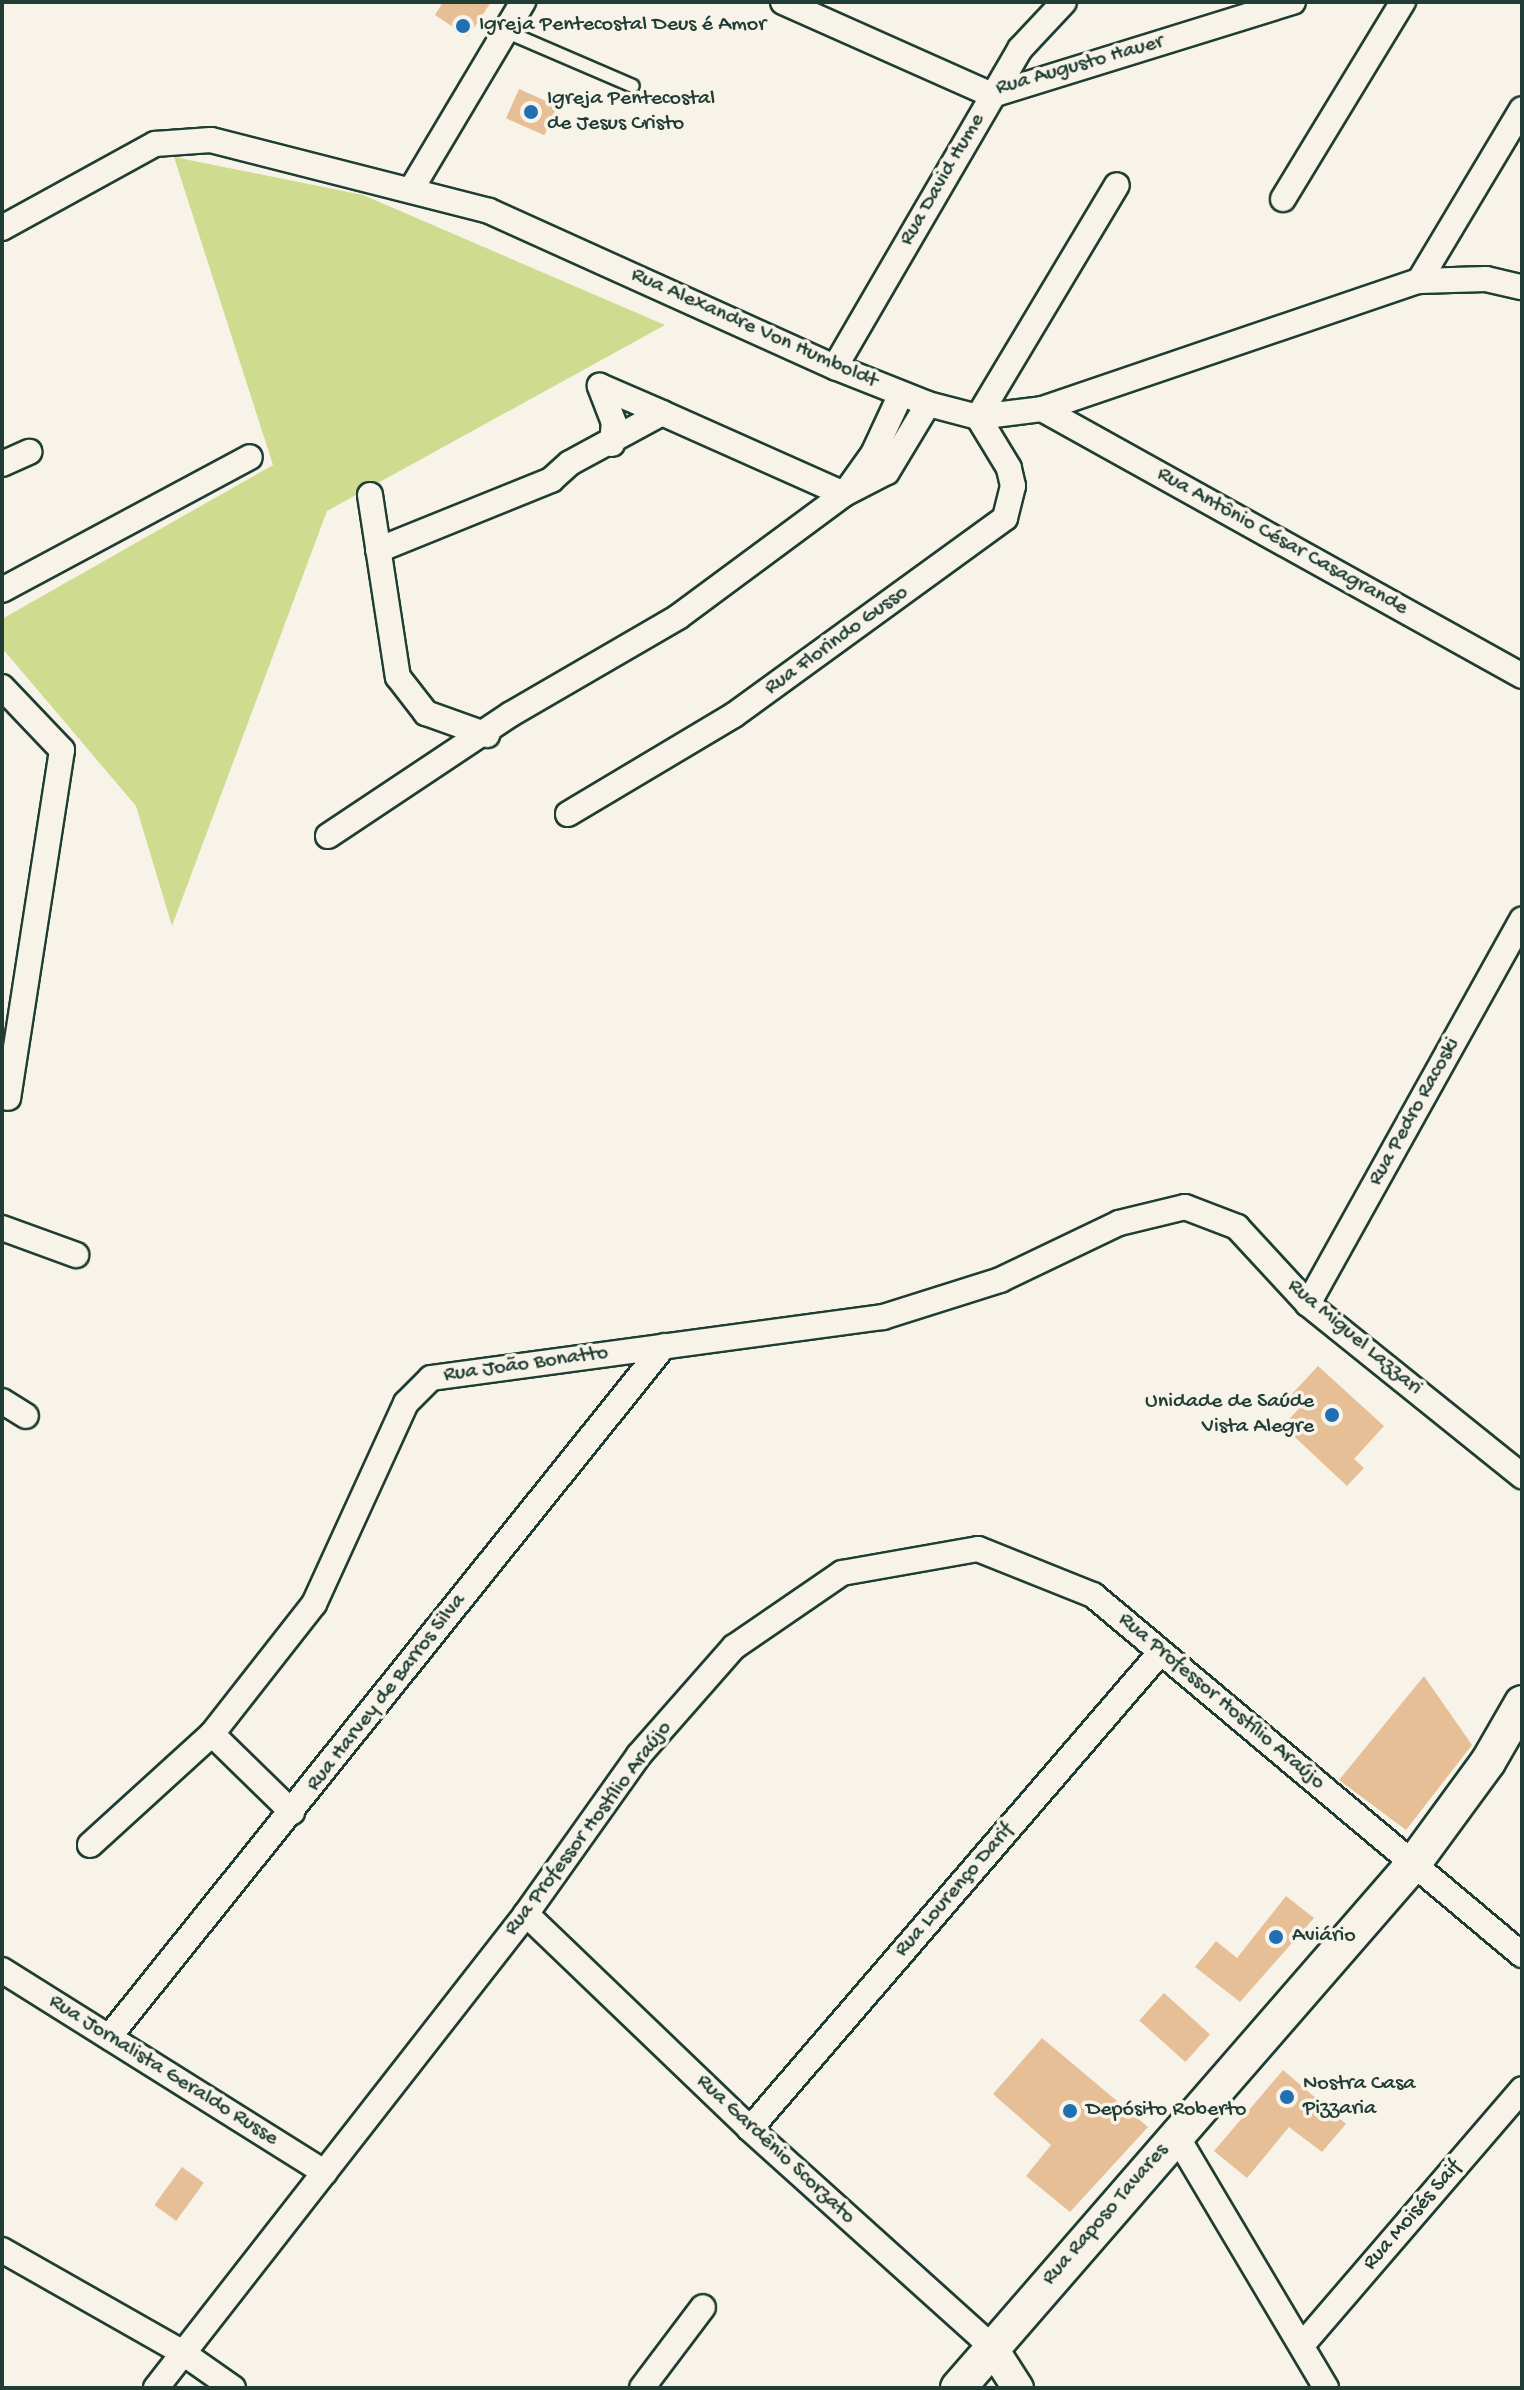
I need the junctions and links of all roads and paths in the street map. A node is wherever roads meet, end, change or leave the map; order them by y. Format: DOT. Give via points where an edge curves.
graph roads {
  1 [pos="523,2"];
  2 [pos="783,2"];
  3 [pos="1064,2"];
  4 [pos="1293,2"];
  5 [pos="1403,2"];
  6 [pos="505,31"];
  7 [pos="633,86"];
  8 [pos="992,95"];
  9 [pos="1522,109"];
  10 [pos="1117,185"];
  11 [pos="412,188"];
  12 [pos="1283,199"];
  13 [pos="2,228"];
  14 [pos="1419,281"];
  15 [pos="1522,287"];
  16 [pos="835,367"];
  17 [pos="901,394"];
  18 [pos="928,404"];
  19 [pos="1042,409"];
  20 [pos="662,413"];
  21 [pos="978,417"];
  22 [pos="612,444"];
  23 [pos="29,452"];
  24 [pos="250,457"];
  25 [pos="2,464"];
  26 [pos="844,494"];
  27 [pos="370,495"];
  28 [pos="378,550"];
  29 [pos="2,590"];
  30 [pos="1522,676"];
  31 [pos="2,687"];
  32 [pos="487,735"];
  33 [pos="568,814"];
  34 [pos="328,836"];
  35 [pos="1522,920"];
  36 [pos="8,1098"];
  37 [pos="1185,1207"];
  38 [pos="2,1228"];
  39 [pos="76,1255"];
  40 [pos="1308,1304"];
  41 [pos="664,1346"];
  42 [pos="2,1401"];
  43 [pos="26,1416"];
  44 [pos="1522,1476"];
  45 [pos="1160,1653"];
  46 [pos="1522,1703"];
  47 [pos="212,1734"];
  48 [pos="292,1812"];
  49 [pos="90,1845"];
  50 [pos="1414,1863"];
  51 [pos="526,1914"];
  52 [pos="1522,1955"];
  53 [pos="2,1970"];
  54 [pos="109,2037"];
  55 [pos="1522,2089"];
  56 [pos="750,2129"];
  57 [pos="1176,2135"];
  58 [pos="325,2173"];
  59 [pos="2,2250"];
  60 [pos="703,2307"];
  61 [pos="1303,2344"];
  62 [pos="991,2346"];
  63 [pos="183,2353"];
  64 [pos="156,2388"];
  65 [pos="233,2388"];
  66 [pos="642,2388"];
  67 [pos="958,2388"];
  68 [pos="1018,2388"];
  69 [pos="1326,2388"];
  1 -- 6 [label="street"];
  2 -- 8 [label="street, Rua Augusto Hauer"];
  3 -- 8 [label="street, Rua David Hume" via="1020,49"];
  4 -- 8 [label="street, Rua Augusto Hauer"];
  5 -- 12 [label="street"];
  6 -- 7 [label="lane"];
  6 -- 11 [label="street"];
  8 -- 16 [label="street, Rua David Hume"];
  9 -- 14 [label="street"];
  10 -- 21 [label="street"];
  11 -- 13 [label="street, Rua Alexandre Von Humboldt" via="211,140 172,139 137,152"];
  11 -- 16 [label="street, Rua Alexandre Von Humboldt" via="526,226"];
  14 -- 15 [label="street, Rua Alexandre Von Humboldt" via="1486,279"];
  14 -- 19 [label="street, Rua Alexandre Von Humboldt"];
  16 -- 17 [label="street, Rua Alexandre Von Humboldt"];
  17 -- 18 [label="street, Rua Alexandre Von Humboldt"];
  17 -- 26 [label="street" via="873,454"];
  18 -- 21 [label="street, Rua Alexandre Von Humboldt"];
  18 -- 26 [label="street" via="894,466"];
  19 -- 21 [label="street, Rua Alexandre Von Humboldt"];
  19 -- 30 [label="street, Rua Antônio César Casagrande"];
  20 -- 22 [label="street"];
  20 -- 22 [label="street" via="600,386 611,410"];
  20 -- 26 [label="street"];
  21 -- 33 [label="street, Rua Florindo Gusso" via="1000,449 1013,486 1009,510 999,524 734,715"];
  22 -- 28 [label="street" via="518,496"];
  23 -- 25 [label="street"];
  24 -- 29 [label="street"];
  26 -- 32 [label="street" via="727,584 614,658 511,714"];
  27 -- 28 [label="street"];
  28 -- 32 [label="street" via="398,677 426,713"];
  31 -- 36 [label="street" via="62,750"];
  32 -- 34 [label="street"];
  35 -- 40 [label="street, Rua Pedro Racoski"];
  37 -- 40 [label="street, Rua Miguel Lazzari" via="1237,1227"];
  37 -- 41 [label="street, Rua João Bonatto" via="1119,1223 1000,1280 883,1317"];
  38 -- 39 [label="street"];
  40 -- 44 [label="street, Rua Miguel Lazzari"];
  41 -- 47 [label="street, Rua João Bonatto" via="431,1378 406,1403 314,1604"];
  41 -- 48 [label="street, Rua Harvey de Barros Silva"];
  42 -- 43 [label="street"];
  45 -- 50 [label="street, Rua Professor Hostílio Araújo"];
  45 -- 51 [label="street, Rua Professor Hostílio Araújo" via="1093,1595 978,1549 842,1573 734,1647 639,1755"];
  45 -- 56 [label="street, Rua Lourenço Darif"];
  46 -- 50 [label="main road, Rua Raposo Tavares" via="1488,1762"];
  47 -- 48 [label="street"];
  47 -- 49 [label="street, Rua João Bonatto"];
  48 -- 54 [label="street, Rua Harvey de Barros Silva"];
  50 -- 52 [label="street, Rua Professor Hostílio Araújo"];
  50 -- 57 [label="main road, Rua Raposo Tavares"];
  51 -- 56 [label="street, Rua Gardênio Scorzato"];
  51 -- 58 [label="street, Rua Professor Hostílio Araújo"];
  53 -- 54 [label="street, Rua Jornalista Geraldo Russe"];
  54 -- 58 [label="street, Rua Jornalista Geraldo Russe"];
  55 -- 61 [label="street, Rua Moisés Saif"];
  56 -- 62 [label="street, Rua Gardênio Scorzato"];
  57 -- 61 [label="street"];
  57 -- 62 [label="main road, Rua Raposo Tavares"];
  58 -- 63 [label="street, Rua Professor Hostílio Araújo"];
  59 -- 63 [label="street"];
  60 -- 66 [label="street"];
  61 -- 69 [label="street"];
  62 -- 67 [label="main road, Rua Raposo Tavares"];
  62 -- 68 [label="street, Rua Gardênio Scorzato"];
  63 -- 64 [label="street, Rua Professor Hostílio Araújo"];
  63 -- 65 [label="street"];
}
